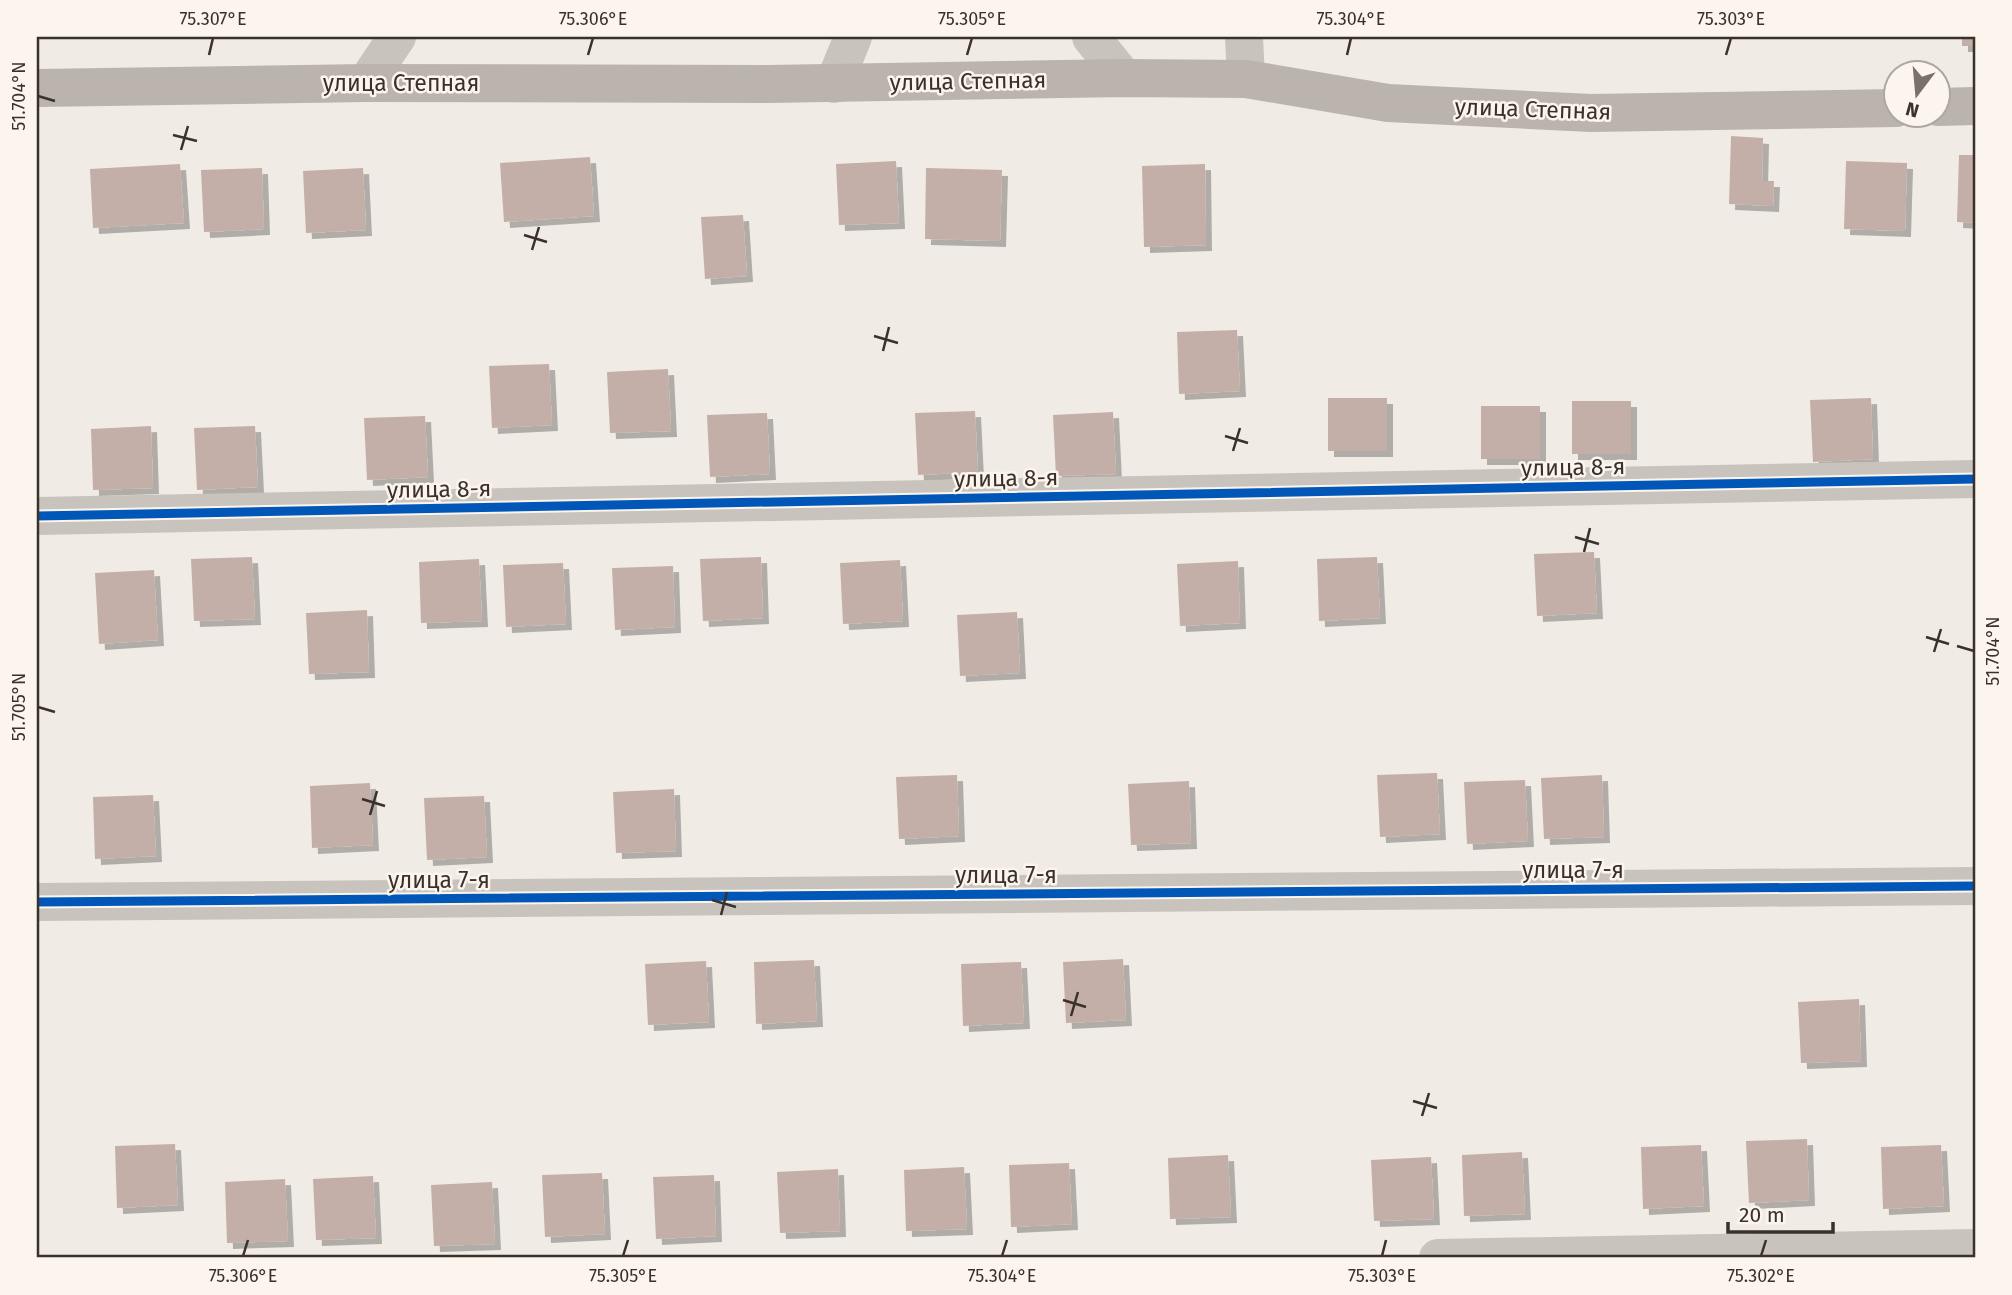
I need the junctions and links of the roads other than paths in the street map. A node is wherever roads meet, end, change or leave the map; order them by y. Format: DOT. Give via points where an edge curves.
graph roads {
  1 [pos="397,37"];
  2 [pos="853,37"];
  3 [pos="1091,37"];
  4 [pos="1244,37"];
  5 [pos="1124,78"];
  6 [pos="1247,79"];
  7 [pos="366,83"];
  8 [pos="834,84"];
  9 [pos="37,88"];
  10 [pos="1975,106"];
  11 [pos="1952,107"];
  12 [pos="1882,108"];
  13 [pos="1975,479"];
  14 [pos="37,516"];
  15 [pos="1975,886"];
  16 [pos="37,902"];
  17 [pos="1975,1248"];
  18 [pos="1437,1258"];
  1 -- 7 [label="street"];
  2 -- 8 [label="street"];
  3 -- 5 [label="street"];
  4 -- 6 [label="street"];
  5 -- 6 [label="street, улица Степная"];
  5 -- 8 [label="street, улица Степная"];
  6 -- 12 [label="street, улица Степная" via="1388,103 1591,113"];
  7 -- 8 [label="street, улица Степная"];
  7 -- 9 [label="street, улица Степная"];
  10 -- 11 [label="street"];
  13 -- 14 [label="street, улица 8-я"];
  15 -- 16 [label="street, улица 7-я"];
  17 -- 18 [label="street"];
}
